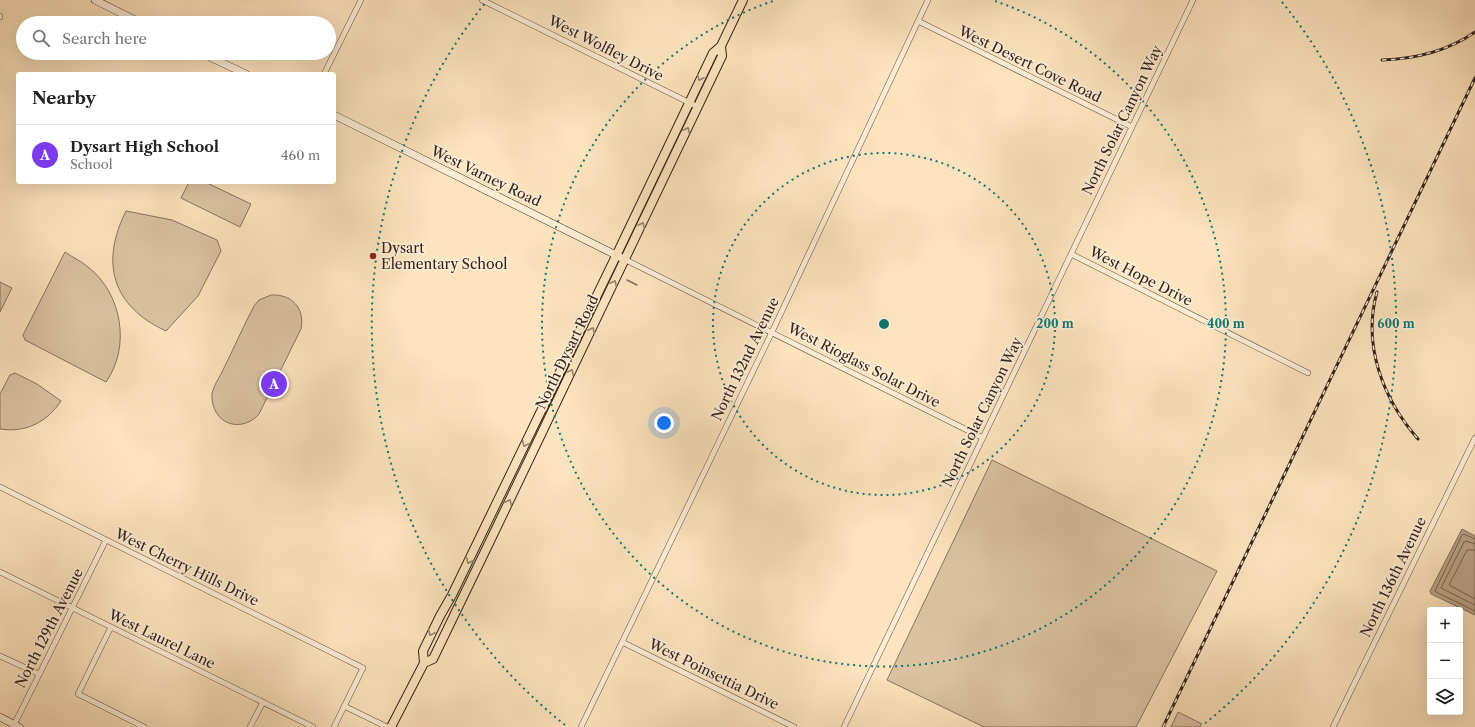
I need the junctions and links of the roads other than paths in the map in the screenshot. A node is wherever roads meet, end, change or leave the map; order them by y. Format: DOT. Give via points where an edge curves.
graph roads {
  1 [pos="95,0"];
  2 [pos="361,0"];
  3 [pos="482,0"];
  4 [pos="743,0"];
  5 [pos="928,0"];
  6 [pos="1193,0"];
  7 [pos="127,16"];
  8 [pos="918,21"];
  9 [pos="721,46"];
  10 [pos="336,50"];
  11 [pos="216,60"];
  12 [pos="331,60"];
  13 [pos="242,72"];
  14 [pos="325,72"];
  15 [pos="689,103"];
  16 [pos="698,107"];
  17 [pos="336,116"];
  18 [pos="1132,127"];
  19 [pos="1071,254"];
  20 [pos="616,256"];
  21 [pos="626,260"];
  22 [pos="772,332"];
  23 [pos="1308,373"];
  24 [pos="983,438"];
  25 [pos="1475,438"];
  26 [pos="0,487"];
  27 [pos="106,540"];
  28 [pos="0,572"];
  29 [pos="72,608"];
  30 [pos="112,627"];
  31 [pos="448,629"];
  32 [pos="622,642"];
  33 [pos="423,651"];
  34 [pos="0,656"];
  35 [pos="424,663"];
  36 [pos="39,674"];
  37 [pos="263,702"];
  38 [pos="344,706"];
  39 [pos="0,718"];
  40 [pos="15,726"];
  41 [pos="144,727"];
  42 [pos="250,727"];
  43 [pos="313,727"];
  44 [pos="334,727"];
  45 [pos="387,727"];
  46 [pos="391,727"];
  47 [pos="581,727"];
  48 [pos="794,727"];
  49 [pos="844,727"];
  50 [pos="1333,727"];
  1 -- 7 [label="street"];
  2 -- 10 [label="street"];
  3 -- 15 [label="street, West Wolfley Drive"];
  4 -- 9 [label="main road, North Dysart Road"];
  5 -- 8 [label="street, North 132nd Avenue"];
  6 -- 18 [label="street, North Solar Canyon Way"];
  8 -- 18 [label="street, West Desert Cove Road"];
  8 -- 22 [label="street, North 132nd Avenue"];
  9 -- 15 [label="main road, North Dysart Road, one-way" via="713,53"];
  9 -- 16 [label="main road, North Dysart Road" via="722,56"];
  11 -- 13 [label="street"];
  12 -- 14 [label="street"];
  15 -- 16 [label="street, West Wolfley Drive"];
  15 -- 20 [label="main road, North Dysart Road"];
  21 -- 16 [label="main road, North Dysart Road, one-way"];
  17 -- 20 [label="street, West Varney Road"];
  18 -- 19 [label="street, North Solar Canyon Way"];
  19 -- 23 [label="street, West Hope Drive"];
  19 -- 24 [label="street, North Solar Canyon Way"];
  20 -- 21 [label="street, West Varney Road"];
  20 -- 33 [label="main road, North Dysart Road, one-way"];
  21 -- 22 [label="street, West Rioglass Solar Drive"];
  31 -- 21 [label="main road, North Dysart Road, one-way"];
  22 -- 24 [label="street, West Rioglass Solar Drive"];
  22 -- 32 [label="street, North 132nd Avenue"];
  24 -- 49 [label="street, North Solar Canyon Way"];
  25 -- 50 [label="street, North 136th Avenue"];
  26 -- 27 [label="street, West Cherry Hills Drive"];
  27 -- 29 [label="street, North 129th Avenue"];
  27 -- 38 [label="street, West Cherry Hills Drive" via="363,668"];
  28 -- 29 [label="street, West Laurel Lane"];
  29 -- 30 [label="street, West Laurel Lane"];
  29 -- 36 [label="street, North 129th Avenue"];
  30 -- 37 [label="street, West Laurel Lane"];
  30 -- 41 [label="street" via="78,694"];
  31 -- 33 [label="main road" via="440,634 434,645"];
  31 -- 35 [label="main road, North Dysart Road" via="433,659"];
  32 -- 47 [label="street, North 132nd Avenue"];
  32 -- 48 [label="street, West Poinsettia Drive"];
  33 -- 35 [label="main road"];
  34 -- 36 [label="street"];
  35 -- 46 [label="main road, North Dysart Road"];
  36 -- 40 [label="street, North 129th Avenue"];
  37 -- 42 [label="street"];
  37 -- 43 [label="street, West Laurel Lane"];
  38 -- 44 [label="street"];
  38 -- 45 [label="street"];
  39 -- 40 [label="street"];
}
